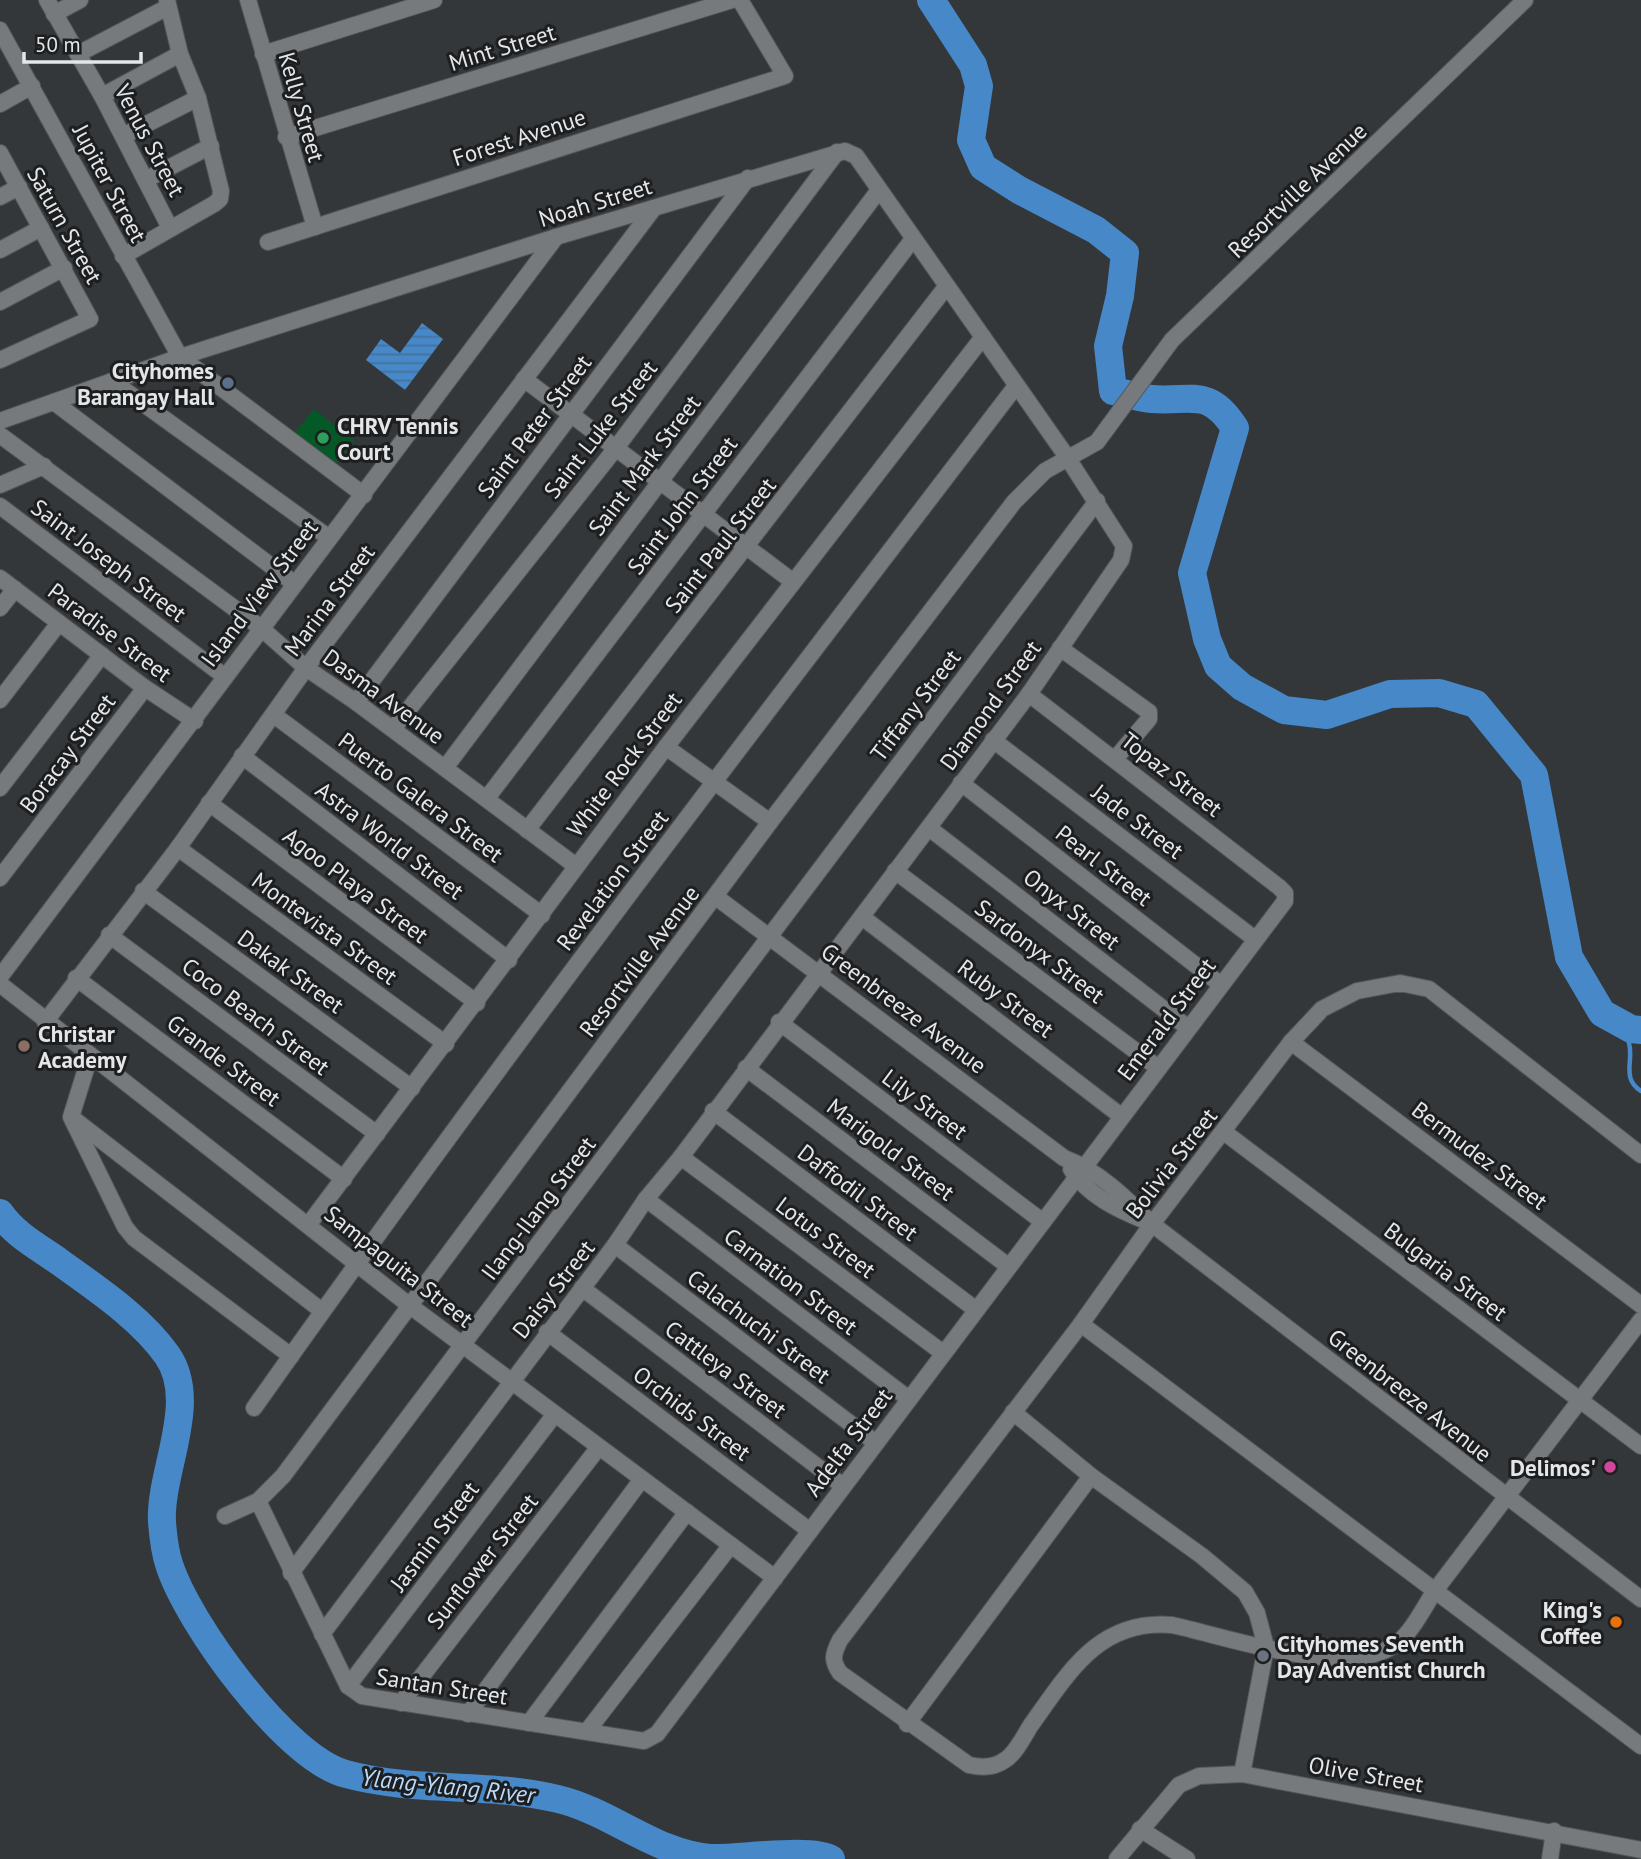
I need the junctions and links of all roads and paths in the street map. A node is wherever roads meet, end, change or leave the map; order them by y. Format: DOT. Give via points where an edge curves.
graph roads {
  1 [pos="80,0"];
  2 [pos="248,0"];
  3 [pos="434,0"];
  4 [pos="732,0"];
  5 [pos="740,0"];
  6 [pos="1525,0"];
  7 [pos="167,4"];
  8 [pos="51,7"];
  9 [pos="0,30"];
  10 [pos="78,54"];
  11 [pos="180,54"];
  12 [pos="263,54"];
  13 [pos="32,86"];
  14 [pos="102,96"];
  15 [pos="198,98"];
  16 [pos="0,104"];
  17 [pos="123,136"];
  18 [pos="286,137"];
  19 [pos="211,146"];
  20 [pos="837,152"];
  21 [pos="0,153"];
  22 [pos="748,178"];
  23 [pos="147,179"];
  24 [pos="19,187"];
  25 [pos="879,190"];
  26 [pos="0,197"];
  27 [pos="654,208"];
  28 [pos="315,227"];
  29 [pos="41,228"];
  30 [pos="170,228"];
  31 [pos="556,237"];
  32 [pos="912,239"];
  33 [pos="268,242"];
  34 [pos="0,250"];
  35 [pos="123,256"];
  36 [pos="64,268"];
  37 [pos="946,287"];
  38 [pos="0,302"];
  39 [pos="983,337"];
  40 [pos="180,357"];
  41 [pos="0,360"];
  42 [pos="524,379"];
  43 [pos="113,381"];
  44 [pos="1016,386"];
  45 [pos="54,402"];
  46 [pos="571,414"];
  47 [pos="0,421"];
  48 [pos="0,435"];
  49 [pos="616,448"];
  50 [pos="1067,457"];
  51 [pos="44,466"];
  52 [pos="660,482"];
  53 [pos="0,485"];
  54 [pos="364,495"];
  55 [pos="1097,501"];
  56 [pos="0,506"];
  57 [pos="704,514"];
  58 [pos="328,537"];
  59 [pos="748,547"];
  60 [pos="0,578"];
  61 [pos="792,581"];
  62 [pos="295,584"];
  63 [pos="15,589"];
  64 [pos="0,608"];
  65 [pos="59,623"];
  66 [pos="261,628"];
  67 [pos="1060,648"];
  68 [pos="102,655"];
  69 [pos="306,668"];
  70 [pos="224,676"];
  71 [pos="145,688"];
  72 [pos="1029,694"];
  73 [pos="0,699"];
  74 [pos="356,702"];
  75 [pos="274,715"];
  76 [pos="195,721"];
  77 [pos="393,729"];
  78 [pos="993,740"];
  79 [pos="666,747"];
  80 [pos="242,756"];
  81 [pos="1115,759"];
  82 [pos="445,768"];
  83 [pos="713,782"];
  84 [pos="961,783"];
  85 [pos="0,789"];
  86 [pos="486,798"];
  87 [pos="209,803"];
  88 [pos="770,822"];
  89 [pos="929,828"];
  90 [pos="527,830"];
  91 [pos="178,848"];
  92 [pos="576,866"];
  93 [pos="895,871"];
  94 [pos="0,878"];
  95 [pos="142,891"];
  96 [pos="1284,893"];
  97 [pos="716,897"];
  98 [pos="542,915"];
  99 [pos="862,918"];
  100 [pos="109,935"];
  101 [pos="769,936"];
  102 [pos="1255,939"];
  103 [pos="509,960"];
  104 [pos="819,972"];
  105 [pos="0,977"];
  106 [pos="76,978"];
  107 [pos="0,984"];
  108 [pos="1220,984"];
  109 [pos="477,1003"];
  110 [pos="45,1022"];
  111 [pos="779,1022"];
  112 [pos="1187,1027"];
  113 [pos="1291,1042"];
  114 [pos="446,1044"];
  115 [pos="90,1056"];
  116 [pos="1157,1067"];
  117 [pos="746,1068"];
  118 [pos="412,1088"];
  119 [pos="713,1111"];
  120 [pos="1121,1116"];
  121 [pos="71,1117"];
  122 [pos="1224,1132"];
  123 [pos="377,1134"];
  124 [pos="1641,1155"];
  125 [pos="681,1157"];
  126 [pos="1080,1171"];
  127 [pos="344,1179"];
  128 [pos="646,1199"];
  129 [pos="1043,1222"];
  130 [pos="309,1224"];
  131 [pos="1152,1224"];
  132 [pos="615,1245"];
  133 [pos="356,1262"];
  134 [pos="1008,1266"];
  135 [pos="582,1288"];
  136 [pos="409,1306"];
  137 [pos="1641,1306"];
  138 [pos="975,1309"];
  139 [pos="322,1311"];
  140 [pos="1641,1320"];
  141 [pos="1082,1324"];
  142 [pos="547,1332"];
  143 [pos="464,1345"];
  144 [pos="943,1353"];
  145 [pos="291,1356"];
  146 [pos="511,1382"];
  147 [pos="909,1399"];
  148 [pos="1579,1401"];
  149 [pos="254,1408"];
  150 [pos="1013,1412"];
  151 [pos="555,1414"];
  152 [pos="876,1443"];
  153 [pos="1641,1446"];
  154 [pos="599,1447"];
  155 [pos="1091,1476"];
  156 [pos="642,1479"];
  157 [pos="843,1486"];
  158 [pos="1506,1498"];
  159 [pos="258,1501"];
  160 [pos="687,1512"];
  161 [pos="225,1516"];
  162 [pos="810,1531"];
  163 [pos="731,1545"];
  164 [pos="291,1573"];
  165 [pos="775,1578"];
  166 [pos="1434,1592"];
  167 [pos="1641,1599"];
  168 [pos="322,1634"];
  169 [pos="1266,1647"];
  170 [pos="348,1686"];
  171 [pos="401,1703"];
  172 [pos="468,1714"];
  173 [pos="529,1723"];
  174 [pos="907,1724"];
  175 [pos="588,1730"];
  176 [pos="651,1739"];
  177 [pos="1641,1746"];
  178 [pos="1242,1774"];
  179 [pos="1140,1829"];
  180 [pos="1554,1831"];
  181 [pos="1641,1850"];
  182 [pos="1117,1859"];
  183 [pos="1187,1859"];
  184 [pos="1550,1859"];
  1 -- 8 [label="street"];
  2 -- 12 [label="street, Kelly Street"];
  3 -- 12 [label="street"];
  4 -- 18 [label="street, Mint Street"];
  5 -- 28 [label="street, Forest Avenue" via="785,76"];
  6 -- 50 [label="street, Resortville Avenue" via="1172,340 1110,421 1089,433"];
  7 -- 10 [label="street"];
  7 -- 11 [label="street"];
  8 -- 10 [label="street, Venus Street"];
  9 -- 13 [label="street, Jupiter Street"];
  10 -- 14 [label="street, Venus Street"];
  11 -- 14 [label="street"];
  11 -- 15 [label="street"];
  12 -- 18 [label="street, Kelly Street"];
  13 -- 16 [label="street"];
  13 -- 35 [label="street, Jupiter Street"];
  14 -- 17 [label="street, Venus Street"];
  15 -- 17 [label="street"];
  15 -- 19 [label="street"];
  17 -- 23 [label="street, Venus Street"];
  18 -- 28 [label="street, Kelly Street"];
  19 -- 23 [label="street"];
  19 -- 30 [label="street" via="220,199"];
  20 -- 22 [label="street, Noah Street"];
  20 -- 25 [label="street" via="856,156"];
  20 -- 49 [label="street, Saint Luke Street"];
  21 -- 24 [label="street, Saturn Street"];
  22 -- 27 [label="street, Noah Street"];
  22 -- 46 [label="street, Saint Peter Street"];
  23 -- 30 [label="street, Venus Street"];
  24 -- 26 [label="street"];
  24 -- 29 [label="street, Saturn Street"];
  25 -- 32 [label="street"];
  25 -- 52 [label="street, Saint Mark Street"];
  27 -- 31 [label="street, Noah Street"];
  27 -- 42 [label="street, Marina Street"];
  28 -- 33 [label="street, Forest Avenue"];
  29 -- 34 [label="street"];
  29 -- 36 [label="street, Saturn Street"];
  30 -- 35 [label="street"];
  31 -- 40 [label="street, Noah Street"];
  31 -- 54 [label="street, Island View Street"];
  32 -- 37 [label="street"];
  32 -- 57 [label="street, Saint John Street"];
  35 -- 40 [label="street, Jupiter Street"];
  36 -- 38 [label="street"];
  36 -- 41 [label="street, Saturn Street" via="90,319"];
  37 -- 39 [label="street"];
  37 -- 59 [label="street, Saint Paul Street"];
  39 -- 44 [label="street"];
  39 -- 61 [label="street, White Rock Street"];
  40 -- 43 [label="street, Noah Street"];
  40 -- 54 [label="street"];
  42 -- 46 [label="street"];
  42 -- 69 [label="street, Marina Street"];
  43 -- 45 [label="street, Noah Street"];
  43 -- 58 [label="street"];
  44 -- 50 [label="street"];
  44 -- 83 [label="street, Revelation Street"];
  45 -- 47 [label="street, Noah Street"];
  45 -- 62 [label="street"];
  46 -- 49 [label="street"];
  46 -- 74 [label="street, Saint Peter Street"];
  48 -- 51 [label="street, Dasma Avenue"];
  49 -- 52 [label="street"];
  49 -- 77 [label="street, Saint Luke Street"];
  50 -- 55 [label="street, Diamond Street"];
  50 -- 88 [label="street, Resortville Avenue" via="1036,478 1014,502"];
  51 -- 53 [label="street"];
  51 -- 66 [label="street, Dasma Avenue"];
  52 -- 57 [label="street"];
  52 -- 82 [label="street, Saint Mark Street"];
  54 -- 58 [label="street, Island View Street"];
  55 -- 67 [label="street, Diamond Street" via="1124,552"];
  55 -- 101 [label="street, Tiffany Street"];
  56 -- 70 [label="street, Saint Joseph Street"];
  57 -- 59 [label="street"];
  57 -- 86 [label="street, Saint John Street"];
  58 -- 62 [label="street, Island View Street"];
  59 -- 61 [label="street"];
  59 -- 90 [label="street, Saint Paul Street"];
  60 -- 63 [label="street, Paradise Street"];
  61 -- 79 [label="street, White Rock Street"];
  62 -- 66 [label="street, Island View Street"];
  63 -- 64 [label="street"];
  63 -- 65 [label="street, Paradise Street"];
  65 -- 68 [label="street, Paradise Street"];
  65 -- 73 [label="street"];
  66 -- 69 [label="street, Dasma Avenue"];
  66 -- 70 [label="street, Island View Street"];
  67 -- 72 [label="street, Diamond Street"];
  67 -- 81 [label="street" via="1149,712 1149,719"];
  68 -- 71 [label="street, Paradise Street"];
  68 -- 85 [label="street"];
  69 -- 74 [label="street, Dasma Avenue"];
  69 -- 75 [label="street, Marina Street"];
  70 -- 76 [label="street, Island View Street"];
  71 -- 76 [label="street, Paradise Street"];
  71 -- 94 [label="street, Boracay Street"];
  72 -- 78 [label="street, Diamond Street"];
  72 -- 81 [label="street, Topaz Street"];
  74 -- 77 [label="street, Dasma Avenue"];
  75 -- 80 [label="street, Marina Street"];
  75 -- 98 [label="street, Puerto Galera Street"];
  76 -- 105 [label="street, Island View Street"];
  77 -- 82 [label="street, Dasma Avenue"];
  78 -- 84 [label="street, Diamond Street"];
  78 -- 102 [label="street, Jade Street"];
  79 -- 83 [label="street"];
  79 -- 92 [label="street, White Rock Street"];
  80 -- 87 [label="street, Marina Street"];
  80 -- 103 [label="street, Astra World Street"];
  81 -- 96 [label="street, Topaz Street"];
  82 -- 86 [label="street, Dasma Avenue"];
  83 -- 88 [label="street"];
  83 -- 133 [label="street, Revelation Street"];
  84 -- 89 [label="street, Diamond Street"];
  84 -- 108 [label="street, Pearl Street"];
  86 -- 90 [label="street, Dasma Avenue"];
  87 -- 91 [label="street, Marina Street"];
  87 -- 109 [label="street, Agoo Playa Street"];
  88 -- 97 [label="street, Resortville Avenue"];
  89 -- 93 [label="street, Diamond Street"];
  89 -- 112 [label="street, Onyx Street"];
  90 -- 92 [label="street, Dasma Avenue"];
  91 -- 95 [label="street, Marina Street"];
  91 -- 114 [label="street, Montevista Street"];
  92 -- 98 [label="street, White Rock Street"];
  93 -- 99 [label="street, Diamond Street"];
  93 -- 116 [label="street, Sardonyx Street"];
  95 -- 100 [label="street, Marina Street"];
  95 -- 118 [label="street, Dakak Street"];
  96 -- 102 [label="street, Emerald Street" via="1285,901"];
  97 -- 101 [label="street, Greenbreeze Avenue"];
  97 -- 136 [label="street, Resortville Avenue"];
  98 -- 103 [label="street, White Rock Street"];
  99 -- 104 [label="street, Diamond Street"];
  99 -- 120 [label="street, Ruby Street"];
  100 -- 106 [label="street, Marina Street"];
  100 -- 123 [label="street, Coco Beach Street"];
  101 -- 104 [label="street, Greenbreeze Avenue"];
  101 -- 143 [label="street, Ilang-Ilang Street"];
  102 -- 108 [label="street, Emerald Street"];
  103 -- 109 [label="street, White Rock Street"];
  104 -- 111 [label="street, Daisy Street"];
  104 -- 126 [label="street, Greenbreeze Avenue"];
  106 -- 110 [label="street, Marina Street"];
  106 -- 127 [label="street, Grande Street"];
  107 -- 110 [label="street, Sampaguita Street"];
  108 -- 112 [label="street, Emerald Street"];
  109 -- 114 [label="street, White Rock Street"];
  110 -- 115 [label="street, Sampaguita Street"];
  111 -- 117 [label="street, Daisy Street"];
  111 -- 129 [label="street, Lily Street"];
  112 -- 116 [label="street, Emerald Street"];
  113 -- 122 [label="street, Bolivia Street"];
  113 -- 124 [label="street, Bolivia Street" via="1322,1009 1347,995 1378,985 1429,989"];
  113 -- 137 [label="street, Bermudez Street"];
  114 -- 118 [label="street, White Rock Street"];
  115 -- 121 [label="street"];
  115 -- 130 [label="street, Sampaguita Street"];
  116 -- 120 [label="street, Emerald Street"];
  117 -- 119 [label="street, Daisy Street"];
  117 -- 134 [label="street, Marigold Street"];
  118 -- 123 [label="street, White Rock Street"];
  119 -- 125 [label="street, Daisy Street"];
  119 -- 138 [label="street, Daffodil Street"];
  120 -- 126 [label="street, Emerald Street"];
  121 -- 139 [label="street"];
  121 -- 145 [label="street" via="134,1238"];
  122 -- 131 [label="street, Bolivia Street"];
  122 -- 148 [label="street, Bulgaria Street"];
  123 -- 127 [label="street, White Rock Street"];
  125 -- 128 [label="street, Daisy Street"];
  125 -- 144 [label="street, Lotus Street"];
  126 -- 129 [label="street, Adelfa Street"];
  126 -- 131 [label="street, Greenbreeze Avenue" via="1118,1210"];
  127 -- 130 [label="street, White Rock Street"];
  128 -- 132 [label="street, Daisy Street"];
  128 -- 147 [label="street, Carnation Street"];
  129 -- 134 [label="street, Adelfa Street"];
  130 -- 133 [label="street, Sampaguita Street"];
  131 -- 141 [label="street, Bolivia Street"];
  131 -- 158 [label="street, Greenbreeze Avenue"];
  132 -- 135 [label="street, Daisy Street"];
  132 -- 152 [label="street, Calachuchi Street"];
  133 -- 136 [label="street, Sampaguita Street"];
  133 -- 139 [label="street, Revelation Street"];
  134 -- 138 [label="street, Adelfa Street"];
  135 -- 142 [label="street, Daisy Street"];
  135 -- 157 [label="street, Cattleya Street"];
  136 -- 143 [label="street, Sampaguita Street"];
  136 -- 159 [label="street, Resortville Avenue" via="283,1476"];
  138 -- 144 [label="street, Adelfa Street"];
  139 -- 145 [label="street, Revelation Street"];
  140 -- 148 [label="street"];
  141 -- 150 [label="street, Bolivia Street"];
  141 -- 166 [label="street"];
  142 -- 146 [label="street, Daisy Street"];
  142 -- 162 [label="street, Orchids Street"];
  143 -- 146 [label="street, Sampaguita Street"];
  143 -- 164 [label="street, Ilang-Ilang Street"];
  144 -- 147 [label="street, Adelfa Street"];
  145 -- 149 [label="street, Revelation Street"];
  146 -- 151 [label="street, Sampaguita Street"];
  146 -- 168 [label="street, Daisy Street"];
  147 -- 152 [label="street, Adelfa Street"];
  148 -- 153 [label="street, Bulgaria Street"];
  148 -- 158 [label="street"];
  150 -- 155 [label="street"];
  150 -- 174 [label="street, Bolivia Street" via="833,1655 840,1673"];
  151 -- 154 [label="street, Sampaguita Street"];
  151 -- 170 [label="street, Jasmin Street"];
  152 -- 157 [label="street, Adelfa Street"];
  154 -- 156 [label="street, Sampaguita Street"];
  154 -- 171 [label="street, Sunflower Street"];
  155 -- 169 [label="street" via="1245,1591 1257,1613"];
  155 -- 174 [label="street"];
  156 -- 160 [label="street, Sampaguita Street"];
  156 -- 172 [label="street"];
  157 -- 162 [label="street, Adelfa Street"];
  158 -- 166 [label="street"];
  158 -- 167 [label="street, Greenbreeze Avenue"];
  159 -- 161 [label="street"];
  159 -- 164 [label="street, Santan Street"];
  160 -- 163 [label="street, Sampaguita Street"];
  160 -- 173 [label="street"];
  162 -- 165 [label="street, Adelfa Street"];
  163 -- 165 [label="street, Sampaguita Street"];
  163 -- 175 [label="street"];
  164 -- 168 [label="street, Santan Street"];
  165 -- 176 [label="street, Adelfa Street"];
  166 -- 169 [label="street" via="1399,1642 1365,1658 1326,1659"];
  166 -- 177 [label="street"];
  168 -- 170 [label="street, Santan Street"];
  169 -- 174 [label="street" via="1150,1623 1112,1634 1070,1671 1007,1759 996,1765 969,1765"];
  169 -- 178 [label="street"];
  170 -- 171 [label="street, Santan Street" via="369,1698"];
  171 -- 172 [label="street, Santan Street"];
  172 -- 173 [label="street, Santan Street"];
  173 -- 175 [label="street, Santan Street"];
  175 -- 176 [label="street, Santan Street"];
  178 -- 179 [label="street, Olive Street" via="1199,1776 1179,1785"];
  178 -- 180 [label="street, Olive Street"];
  179 -- 182 [label="street, Olive Street"];
  179 -- 183 [label="street"];
  180 -- 181 [label="street, Olive Street"];
  180 -- 184 [label="street"];
}
